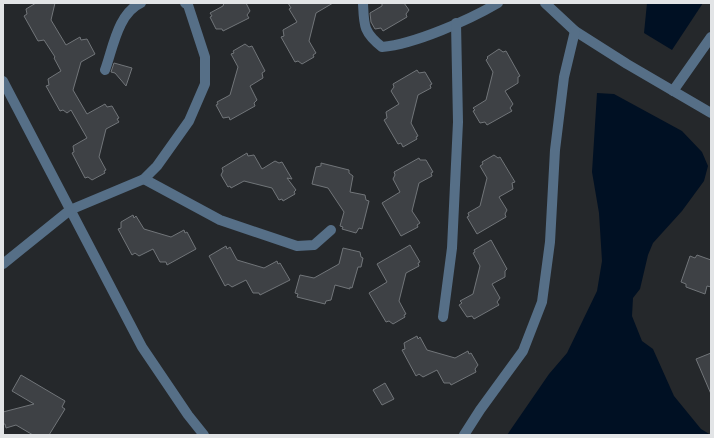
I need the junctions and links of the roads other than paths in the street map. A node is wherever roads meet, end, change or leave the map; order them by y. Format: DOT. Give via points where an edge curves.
graph roads {
  1 [pos="141,3"];
  2 [pos="186,3"];
  3 [pos="363,3"];
  4 [pos="498,3"];
  5 [pos="545,3"];
  6 [pos="456,23"];
  7 [pos="575,31"];
  8 [pos="711,37"];
  9 [pos="105,70"];
  10 [pos="3,81"];
  11 [pos="673,91"];
  12 [pos="711,113"];
  13 [pos="144,179"];
  14 [pos="70,210"];
  15 [pos="331,230"];
  16 [pos="3,264"];
  17 [pos="443,317"];
  18 [pos="204,435"];
  19 [pos="464,435"];
  1 -- 9 [label="street" via="122,21"];
  2 -- 13 [label="street" via="205,58 205,84 188,121 158,166"];
  3 -- 6 [label="street" via="364,28 382,47 400,45"];
  4 -- 6 [label="street" via="480,14"];
  5 -- 7 [label="street"];
  6 -- 17 [label="street" via="458,122 452,248"];
  7 -- 11 [label="street"];
  7 -- 19 [label="street" via="564,77 555,150 550,242 542,302 523,351"];
  8 -- 11 [label="street"];
  10 -- 14 [label="street"];
  11 -- 12 [label="street"];
  13 -- 14 [label="street"];
  13 -- 15 [label="street" via="220,220 297,246 314,245"];
  14 -- 16 [label="street"];
  14 -- 18 [label="street" via="142,347"];
}
